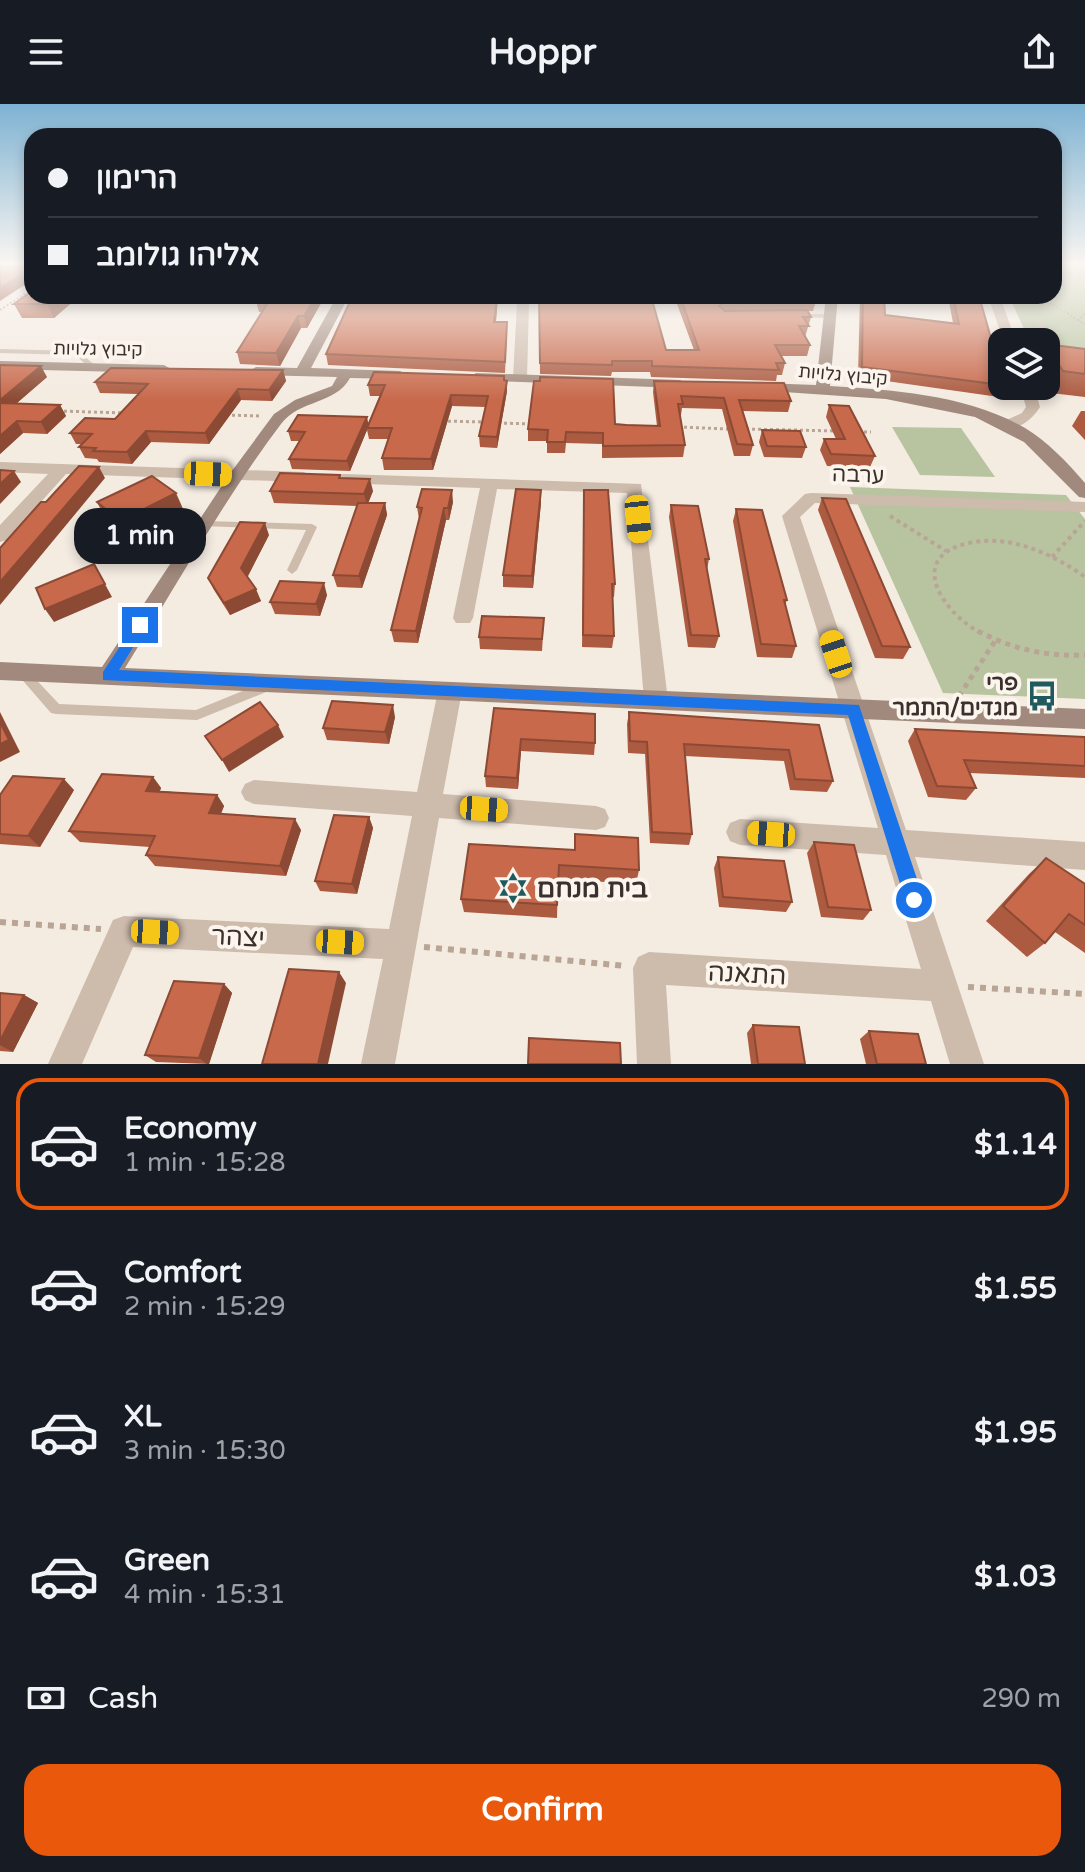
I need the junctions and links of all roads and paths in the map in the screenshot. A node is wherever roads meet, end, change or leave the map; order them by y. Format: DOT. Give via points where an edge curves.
graph roads {
  1 [pos="336,310"];
  2 [pos="523,310"];
  3 [pos="831,310"];
  4 [pos="1060,310"];
  5 [pos="1085,313"];
  6 [pos="784,316"];
  7 [pos="830,316"];
  8 [pos="1078,321"];
  9 [pos="1040,323"];
  10 [pos="1085,324"];
  11 [pos="0,351"];
  12 [pos="1081,357"];
  13 [pos="1060,359"];
  14 [pos="0,365"];
  15 [pos="93,367"];
  16 [pos="182,369"];
  17 [pos="242,371"];
  18 [pos="302,372"];
  19 [pos="346,373"];
  20 [pos="410,375"];
  21 [pos="457,376"];
  22 [pos="520,378"];
  23 [pos="695,385"];
  24 [pos="743,386"];
  25 [pos="823,389"];
  26 [pos="1031,400"];
  27 [pos="46,411"];
  28 [pos="139,413"];
  29 [pos="217,415"];
  30 [pos="279,417"];
  31 [pos="435,421"];
  32 [pos="544,424"];
  33 [pos="1007,425"];
  34 [pos="669,427"];
  35 [pos="731,429"];
  36 [pos="746,429"];
  37 [pos="840,431"];
  38 [pos="855,432"];
  39 [pos="871,432"];
  40 [pos="0,467"];
  41 [pos="62,469"];
  42 [pos="237,475"];
  43 [pos="489,484"];
  44 [pos="1085,493"];
  45 [pos="864,499"];
  46 [pos="1085,507"];
  47 [pos="1085,521"];
  48 [pos="206,524"];
  49 [pos="0,536"];
  50 [pos="946,551"];
  51 [pos="1052,557"];
  52 [pos="292,570"];
  53 [pos="1085,577"];
  54 [pos="463,618"];
  55 [pos="995,641"];
  56 [pos="1085,655"];
  57 [pos="11,672"];
  58 [pos="108,676"];
  59 [pos="273,683"];
  60 [pos="450,691"];
  61 [pos="656,700"];
  62 [pos="853,709"];
  63 [pos="948,713"];
  64 [pos="1085,719"];
  65 [pos="254,792"];
  66 [pos="428,805"];
  67 [pos="596,818"];
  68 [pos="740,832"];
  69 [pos="896,843"];
  70 [pos="1085,856"];
  71 [pos="0,922"];
  72 [pos="124,931"];
  73 [pos="401,945"];
  74 [pos="649,968"];
  75 [pos="942,986"];
  76 [pos="1085,994"];
  77 [pos="65,1064"];
  78 [pos="378,1064"];
  79 [pos="654,1064"];
  80 [pos="967,1064"];
  1 -- 18 [label="street"];
  2 -- 22 [label="street"];
  3 -- 7 [label="street"];
  4 -- 8 [label="path"];
  5 -- 8 [label="path"];
  6 -- 7 [label="lane"];
  7 -- 25 [label="street"];
  8 -- 10 [label="path"];
  9 -- 12 [label="lane" via="1054,344"];
  11 -- 15 [label="lane" via="78,353"];
  12 -- 13 [label="lane"];
  14 -- 15 [label="street, קיבוץ גלויות"];
  15 -- 16 [label="street, קיבוץ גלויות"];
  17 -- 18 [label="street"];
  18 -- 19 [label="street"];
  19 -- 20 [label="street"];
  19 -- 30 [label="street" via="337,389"];
  21 -- 22 [label="street"];
  22 -- 23 [label="street"];
  24 -- 25 [label="street, קיבוץ גלויות"];
  25 -- 33 [label="street, קיבוץ גלויות" via="926,402"];
  26 -- 33 [label="street" via="1027,416"];
  27 -- 28 [label="path"];
  29 -- 30 [label="path"];
  30 -- 42 [label="street"];
  31 -- 32 [label="path"];
  33 -- 44 [label="street, קיבוץ גלויות" via="1052,455"];
  34 -- 35 [label="path"];
  36 -- 37 [label="path"];
  38 -- 39 [label="path"];
  40 -- 41 [label="street"];
  41 -- 42 [label="street"];
  41 -- 49 [label="street"];
  42 -- 43 [label="street"];
  42 -- 48 [label="street"];
  43 -- 54 [label="street"];
  43 -- 61 [label="street" via="635,488"];
  45 -- 46 [label="street, ערבה"];
  45 -- 50 [label="path"];
  45 -- 62 [label="street, ערבה" via="811,498 791,516"];
  47 -- 51 [label="path"];
  48 -- 52 [label="lane" via="312,527"];
  48 -- 58 [label="street"];
  50 -- 51 [label="path" via="980,541"];
  50 -- 55 [label="path" via="936,562 939,592 951,610"];
  51 -- 53 [label="path"];
  55 -- 56 [label="path" via="1031,654"];
  55 -- 63 [label="path"];
  57 -- 58 [label="street"];
  57 -- 59 [label="lane" via="56,709 72,710 197,715"];
  58 -- 59 [label="street"];
  59 -- 60 [label="street"];
  60 -- 61 [label="street"];
  60 -- 66 [label="street"];
  61 -- 62 [label="street"];
  62 -- 63 [label="street"];
  62 -- 69 [label="street"];
  63 -- 64 [label="street"];
  65 -- 66 [label="street"];
  66 -- 67 [label="street"];
  66 -- 73 [label="street"];
  68 -- 69 [label="street"];
  69 -- 70 [label="street"];
  69 -- 75 [label="street"];
  71 -- 72 [label="path"];
  72 -- 73 [label="street, יצהר"];
  72 -- 77 [label="street"];
  73 -- 74 [label="path"];
  73 -- 78 [label="street"];
  74 -- 75 [label="street, התאנה"];
  74 -- 79 [label="street"];
  75 -- 76 [label="path"];
  75 -- 80 [label="street"];
}
